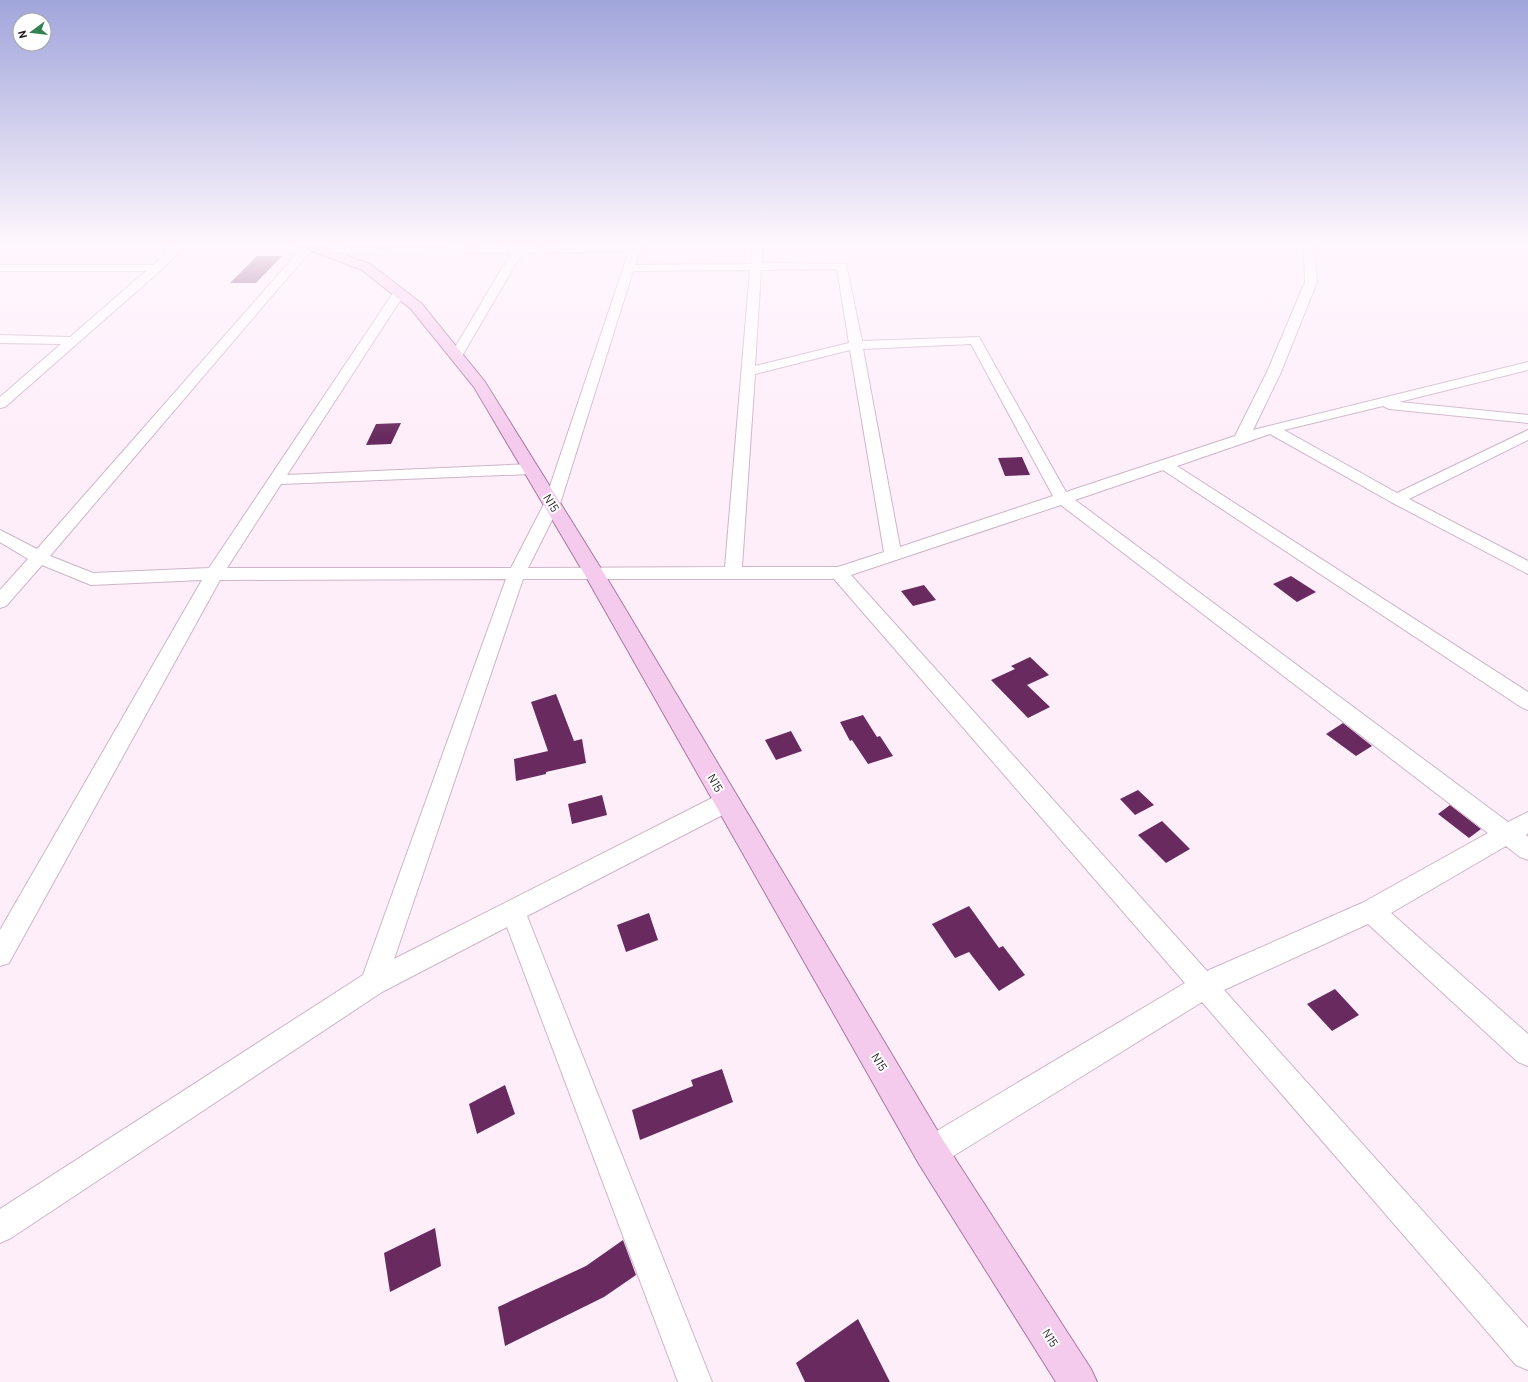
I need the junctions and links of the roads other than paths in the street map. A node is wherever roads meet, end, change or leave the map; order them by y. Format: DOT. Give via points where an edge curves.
graph roads {
  1 [pos="112,306"];
  2 [pos="259,306"];
  3 [pos="390,306"];
  4 [pos="416,306"];
  5 [pos="485,306"];
  6 [pos="616,306"];
  7 [pos="753,306"];
  8 [pos="849,306"];
  9 [pos="1301,306"];
  10 [pos="0,339"];
  11 [pos="72,341"];
  12 [pos="856,345"];
  13 [pos="456,356"];
  14 [pos="1528,366"];
  15 [pos="748,372"];
  16 [pos="0,404"];
  17 [pos="1372,404"];
  18 [pos="1528,419"];
  19 [pos="1271,428"];
  20 [pos="1528,434"];
  21 [pos="1241,439"];
  22 [pos="1164,464"];
  23 [pos="531,470"];
  24 [pos="276,480"];
  25 [pos="1062,498"];
  26 [pos="1397,499"];
  27 [pos="552,504"];
  28 [pos="0,535"];
  29 [pos="893,555"];
  30 [pos="40,558"];
  31 [pos="1528,568"];
  32 [pos="839,573"];
  33 [pos="214,574"];
  34 [pos="516,574"];
  35 [pos="733,574"];
  36 [pos="595,575"];
  37 [pos="0,602"];
  38 [pos="1528,702"];
  39 [pos="726,802"];
  40 [pos="1518,828"];
  41 [pos="1528,850"];
  42 [pos="514,911"];
  43 [pos="1371,911"];
  44 [pos="0,954"];
  45 [pos="373,983"];
  46 [pos="1204,986"];
  47 [pos="1528,1052"];
  48 [pos="932,1152"];
  49 [pos="0,1226"];
  50 [pos="1528,1353"];
  51 [pos="695,1382"];
  52 [pos="1078,1382"];
  1 -- 11 [label="street"];
  2 -- 30 [label="street"];
  3 -- 24 [label="street"];
  4 -- 13 [label="main road, N15"];
  5 -- 13 [label="street"];
  6 -- 27 [label="street"];
  7 -- 15 [label="street"];
  8 -- 12 [label="street"];
  9 -- 21 [label="street" via="1274,372"];
  10 -- 11 [label="street"];
  11 -- 16 [label="street"];
  12 -- 15 [label="street"];
  12 -- 25 [label="street" via="975,340"];
  12 -- 29 [label="street"];
  13 -- 23 [label="main road, N15" via="480,385"];
  14 -- 17 [label="street"];
  15 -- 35 [label="street"];
  17 -- 18 [label="street"];
  17 -- 19 [label="street"];
  19 -- 21 [label="street"];
  19 -- 26 [label="street"];
  20 -- 26 [label="street"];
  21 -- 22 [label="street"];
  22 -- 25 [label="street"];
  22 -- 38 [label="street"];
  23 -- 24 [label="street"];
  23 -- 27 [label="main road, N15"];
  24 -- 33 [label="street"];
  25 -- 29 [label="street"];
  25 -- 40 [label="street"];
  26 -- 31 [label="street"];
  27 -- 34 [label="street"];
  27 -- 36 [label="main road, N15"];
  28 -- 30 [label="street"];
  29 -- 32 [label="street"];
  30 -- 33 [label="street" via="91,579"];
  30 -- 37 [label="street"];
  32 -- 35 [label="street"];
  32 -- 46 [label="street"];
  33 -- 34 [label="street"];
  33 -- 44 [label="street"];
  34 -- 36 [label="street"];
  34 -- 45 [label="street"];
  35 -- 36 [label="street"];
  36 -- 39 [label="main road, N15"];
  39 -- 42 [label="street"];
  39 -- 48 [label="main road, N15"];
  40 -- 41 [label="street"];
  40 -- 43 [label="street"];
  42 -- 45 [label="street"];
  42 -- 51 [label="street"];
  43 -- 46 [label="street"];
  43 -- 47 [label="street"];
  45 -- 49 [label="street"];
  46 -- 48 [label="street"];
  46 -- 50 [label="street"];
  48 -- 52 [label="main road, N15"];
}
